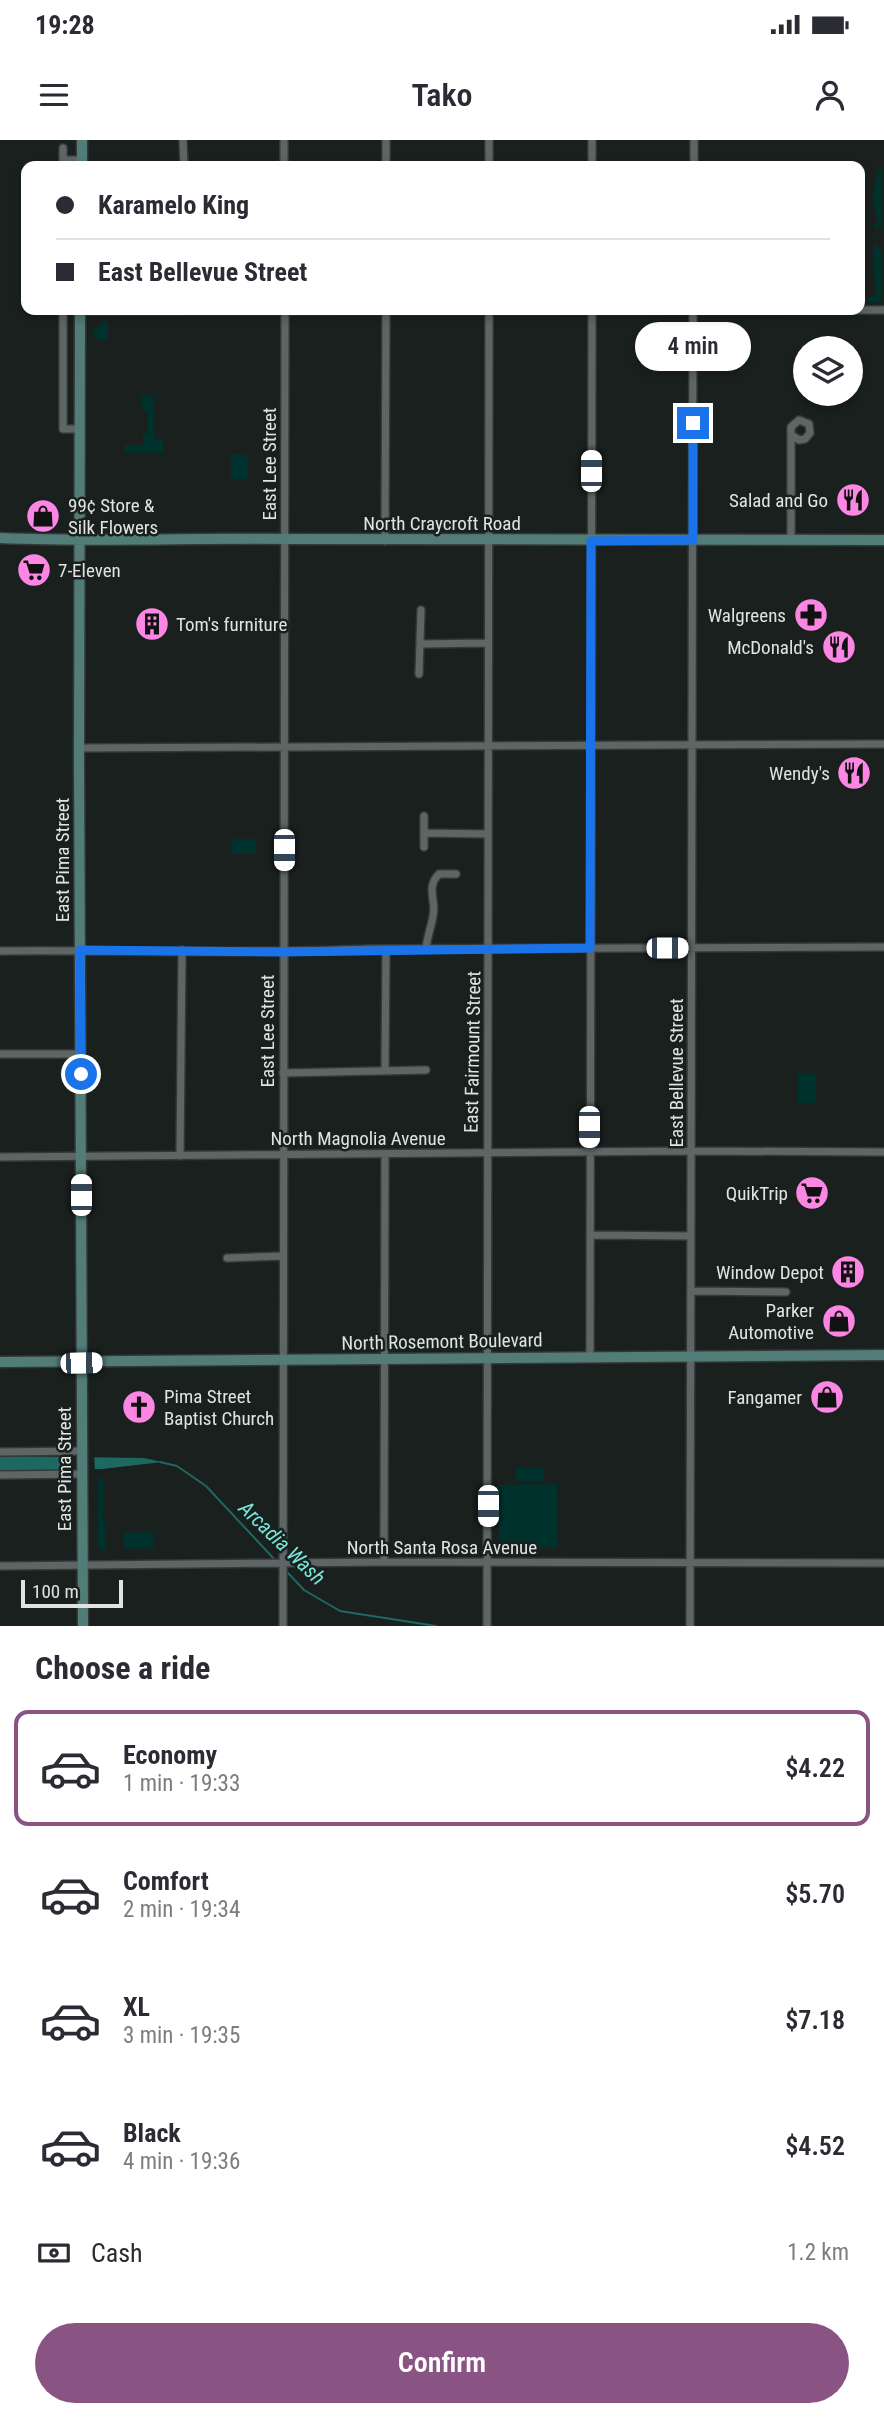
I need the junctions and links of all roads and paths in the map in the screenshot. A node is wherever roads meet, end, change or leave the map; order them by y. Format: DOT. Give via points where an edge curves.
graph roads {
  1 [pos="82,140"];
  2 [pos="183,140"];
  3 [pos="284,140"];
  4 [pos="386,140"];
  5 [pos="489,140"];
  6 [pos="592,140"];
  7 [pos="694,140"];
  8 [pos="63,148"];
  9 [pos="63,161"];
  10 [pos="82,161"];
  11 [pos="184,161"];
  12 [pos="284,161"];
  13 [pos="386,161"];
  14 [pos="489,161"];
  15 [pos="592,161"];
  16 [pos="694,161"];
  17 [pos="865,310"];
  18 [pos="884,310"];
  19 [pos="63,315"];
  20 [pos="80,315"];
  21 [pos="285,315"];
  22 [pos="386,315"];
  23 [pos="489,315"];
  24 [pos="592,315"];
  25 [pos="693,315"];
  26 [pos="80,429"];
  27 [pos="793,436"];
  28 [pos="0,538"];
  29 [pos="285,539"];
  30 [pos="489,540"];
  31 [pos="693,540"];
  32 [pos="791,540"];
  33 [pos="884,540"];
  34 [pos="80,541"];
  35 [pos="386,541"];
  36 [pos="591,541"];
  37 [pos="421,610"];
  38 [pos="488,643"];
  39 [pos="420,644"];
  40 [pos="419,674"];
  41 [pos="884,744"];
  42 [pos="488,745"];
  43 [pos="693,745"];
  44 [pos="590,746"];
  45 [pos="79,748"];
  46 [pos="285,748"];
  47 [pos="424,816"];
  48 [pos="424,833"];
  49 [pos="488,834"];
  50 [pos="424,847"];
  51 [pos="456,874"];
  52 [pos="884,947"];
  53 [pos="590,948"];
  54 [pos="693,948"];
  55 [pos="426,949"];
  56 [pos="80,950"];
  57 [pos="182,950"];
  58 [pos="386,950"];
  59 [pos="489,950"];
  60 [pos="0,951"];
  61 [pos="283,952"];
  62 [pos="0,1054"];
  63 [pos="81,1054"];
  64 [pos="426,1070"];
  65 [pos="385,1071"];
  66 [pos="284,1073"];
  67 [pos="691,1151"];
  68 [pos="884,1152"];
  69 [pos="486,1153"];
  70 [pos="589,1153"];
  71 [pos="283,1154"];
  72 [pos="385,1154"];
  73 [pos="180,1156"];
  74 [pos="0,1157"];
  75 [pos="81,1157"];
  76 [pos="591,1235"];
  77 [pos="691,1236"];
  78 [pos="283,1256"];
  79 [pos="227,1258"];
  80 [pos="691,1291"];
  81 [pos="786,1292"];
  82 [pos="884,1355"];
  83 [pos="692,1356"];
  84 [pos="590,1357"];
  85 [pos="489,1358"];
  86 [pos="385,1359"];
  87 [pos="284,1361"];
  88 [pos="0,1363"];
  89 [pos="81,1363"];
  90 [pos="0,1452"];
  91 [pos="82,1452"];
  92 [pos="82,1472"];
  93 [pos="0,1475"];
  94 [pos="384,1562"];
  95 [pos="487,1562"];
  96 [pos="690,1562"];
  97 [pos="884,1563"];
  98 [pos="283,1564"];
  99 [pos="0,1566"];
  100 [pos="82,1566"];
  101 [pos="83,1626"];
  102 [pos="282,1626"];
  103 [pos="487,1626"];
  104 [pos="690,1626"];
  1 -- 10 [label="street"];
  2 -- 11 [label="street"];
  3 -- 12 [label="street"];
  4 -- 13 [label="street"];
  5 -- 14 [label="street"];
  6 -- 15 [label="street"];
  7 -- 16 [label="street"];
  8 -- 9 [label="street"];
  17 -- 18 [label="street"];
  19 -- 26 [label="street" via="63,429"];
  20 -- 26 [label="street, East Pima Street"];
  21 -- 29 [label="street, East Lee Street"];
  22 -- 35 [label="street"];
  23 -- 30 [label="street, East Fairmount Street"];
  24 -- 36 [label="street"];
  25 -- 31 [label="street, East Bellevue Street"];
  26 -- 34 [label="street, East Pima Street"];
  27 -- 32 [label="street"];
  28 -- 34 [label="street, North Craycroft Road"];
  29 -- 34 [label="street, North Craycroft Road"];
  29 -- 35 [label="street, North Craycroft Road"];
  29 -- 46 [label="street, East Lee Street"];
  30 -- 35 [label="street, North Craycroft Road"];
  30 -- 36 [label="street, North Craycroft Road"];
  30 -- 38 [label="street, East Fairmount Street"];
  31 -- 32 [label="street, North Craycroft Road"];
  31 -- 36 [label="street, North Craycroft Road"];
  31 -- 43 [label="street, East Bellevue Street"];
  32 -- 33 [label="street, North Craycroft Road"];
  34 -- 45 [label="street, East Pima Street"];
  36 -- 44 [label="street"];
  37 -- 39 [label="street"];
  38 -- 39 [label="street"];
  38 -- 42 [label="street, East Fairmount Street"];
  39 -- 40 [label="street"];
  41 -- 43 [label="street"];
  42 -- 44 [label="street"];
  42 -- 46 [label="street"];
  42 -- 49 [label="street, East Fairmount Street"];
  43 -- 44 [label="street"];
  43 -- 54 [label="street, East Bellevue Street"];
  44 -- 53 [label="street"];
  45 -- 46 [label="street"];
  45 -- 56 [label="street, East Pima Street"];
  46 -- 61 [label="street, East Lee Street"];
  47 -- 48 [label="street"];
  48 -- 49 [label="street"];
  48 -- 50 [label="street"];
  49 -- 59 [label="street, East Fairmount Street"];
  51 -- 55 [label="street" via="439,874 433,879 434,913"];
  52 -- 54 [label="street"];
  53 -- 54 [label="street"];
  53 -- 59 [label="street"];
  53 -- 70 [label="street"];
  54 -- 67 [label="street, East Bellevue Street"];
  55 -- 58 [label="street"];
  55 -- 59 [label="street"];
  56 -- 57 [label="street"];
  56 -- 60 [label="street"];
  56 -- 63 [label="street, East Pima Street"];
  57 -- 61 [label="street"];
  57 -- 73 [label="street"];
  58 -- 61 [label="street"];
  58 -- 65 [label="street"];
  59 -- 69 [label="street, East Fairmount Street"];
  61 -- 66 [label="street, East Lee Street"];
  62 -- 63 [label="street"];
  63 -- 75 [label="street, East Pima Street"];
  64 -- 65 [label="street"];
  65 -- 66 [label="street"];
  66 -- 71 [label="street, East Lee Street"];
  67 -- 68 [label="street, North Magnolia Avenue"];
  67 -- 70 [label="street, North Magnolia Avenue"];
  67 -- 77 [label="street, East Bellevue Street"];
  69 -- 70 [label="street, North Magnolia Avenue"];
  69 -- 72 [label="street, North Magnolia Avenue"];
  69 -- 85 [label="street, East Fairmount Street"];
  70 -- 76 [label="street"];
  71 -- 72 [label="street, North Magnolia Avenue"];
  71 -- 73 [label="street, North Magnolia Avenue"];
  71 -- 78 [label="street, East Lee Street"];
  72 -- 86 [label="street"];
  73 -- 75 [label="street, North Magnolia Avenue"];
  74 -- 75 [label="street, North Magnolia Avenue"];
  75 -- 89 [label="street, East Pima Street"];
  76 -- 77 [label="street"];
  76 -- 84 [label="street"];
  77 -- 80 [label="street, East Bellevue Street"];
  78 -- 79 [label="street"];
  78 -- 87 [label="street, East Lee Street"];
  80 -- 81 [label="street"];
  80 -- 83 [label="street, East Bellevue Street"];
  82 -- 83 [label="street, North Rosemont Boulevard"];
  83 -- 84 [label="street, North Rosemont Boulevard"];
  83 -- 96 [label="street, East Bellevue Street"];
  84 -- 85 [label="street, North Rosemont Boulevard"];
  85 -- 86 [label="street, North Rosemont Boulevard"];
  85 -- 95 [label="street, East Fairmount Street"];
  86 -- 87 [label="street, North Rosemont Boulevard"];
  86 -- 94 [label="street"];
  87 -- 89 [label="street, North Rosemont Boulevard"];
  87 -- 98 [label="street, East Lee Street"];
  88 -- 89 [label="street, North Rosemont Boulevard"];
  89 -- 91 [label="street, East Pima Street"];
  90 -- 91 [label="street"];
  91 -- 92 [label="street, East Pima Street"];
  92 -- 93 [label="street"];
  92 -- 100 [label="street, East Pima Street"];
  94 -- 95 [label="street, North Santa Rosa Avenue"];
  94 -- 98 [label="street, North Santa Rosa Avenue"];
  95 -- 96 [label="street, North Santa Rosa Avenue"];
  95 -- 103 [label="street, East Fairmount Street"];
  96 -- 97 [label="street, North Santa Rosa Avenue"];
  96 -- 104 [label="street, East Bellevue Street"];
  98 -- 100 [label="street, North Santa Rosa Avenue"];
  98 -- 102 [label="street, East Lee Street"];
  99 -- 100 [label="street, North Santa Rosa Avenue"];
  100 -- 101 [label="street, East Pima Street"];
}
